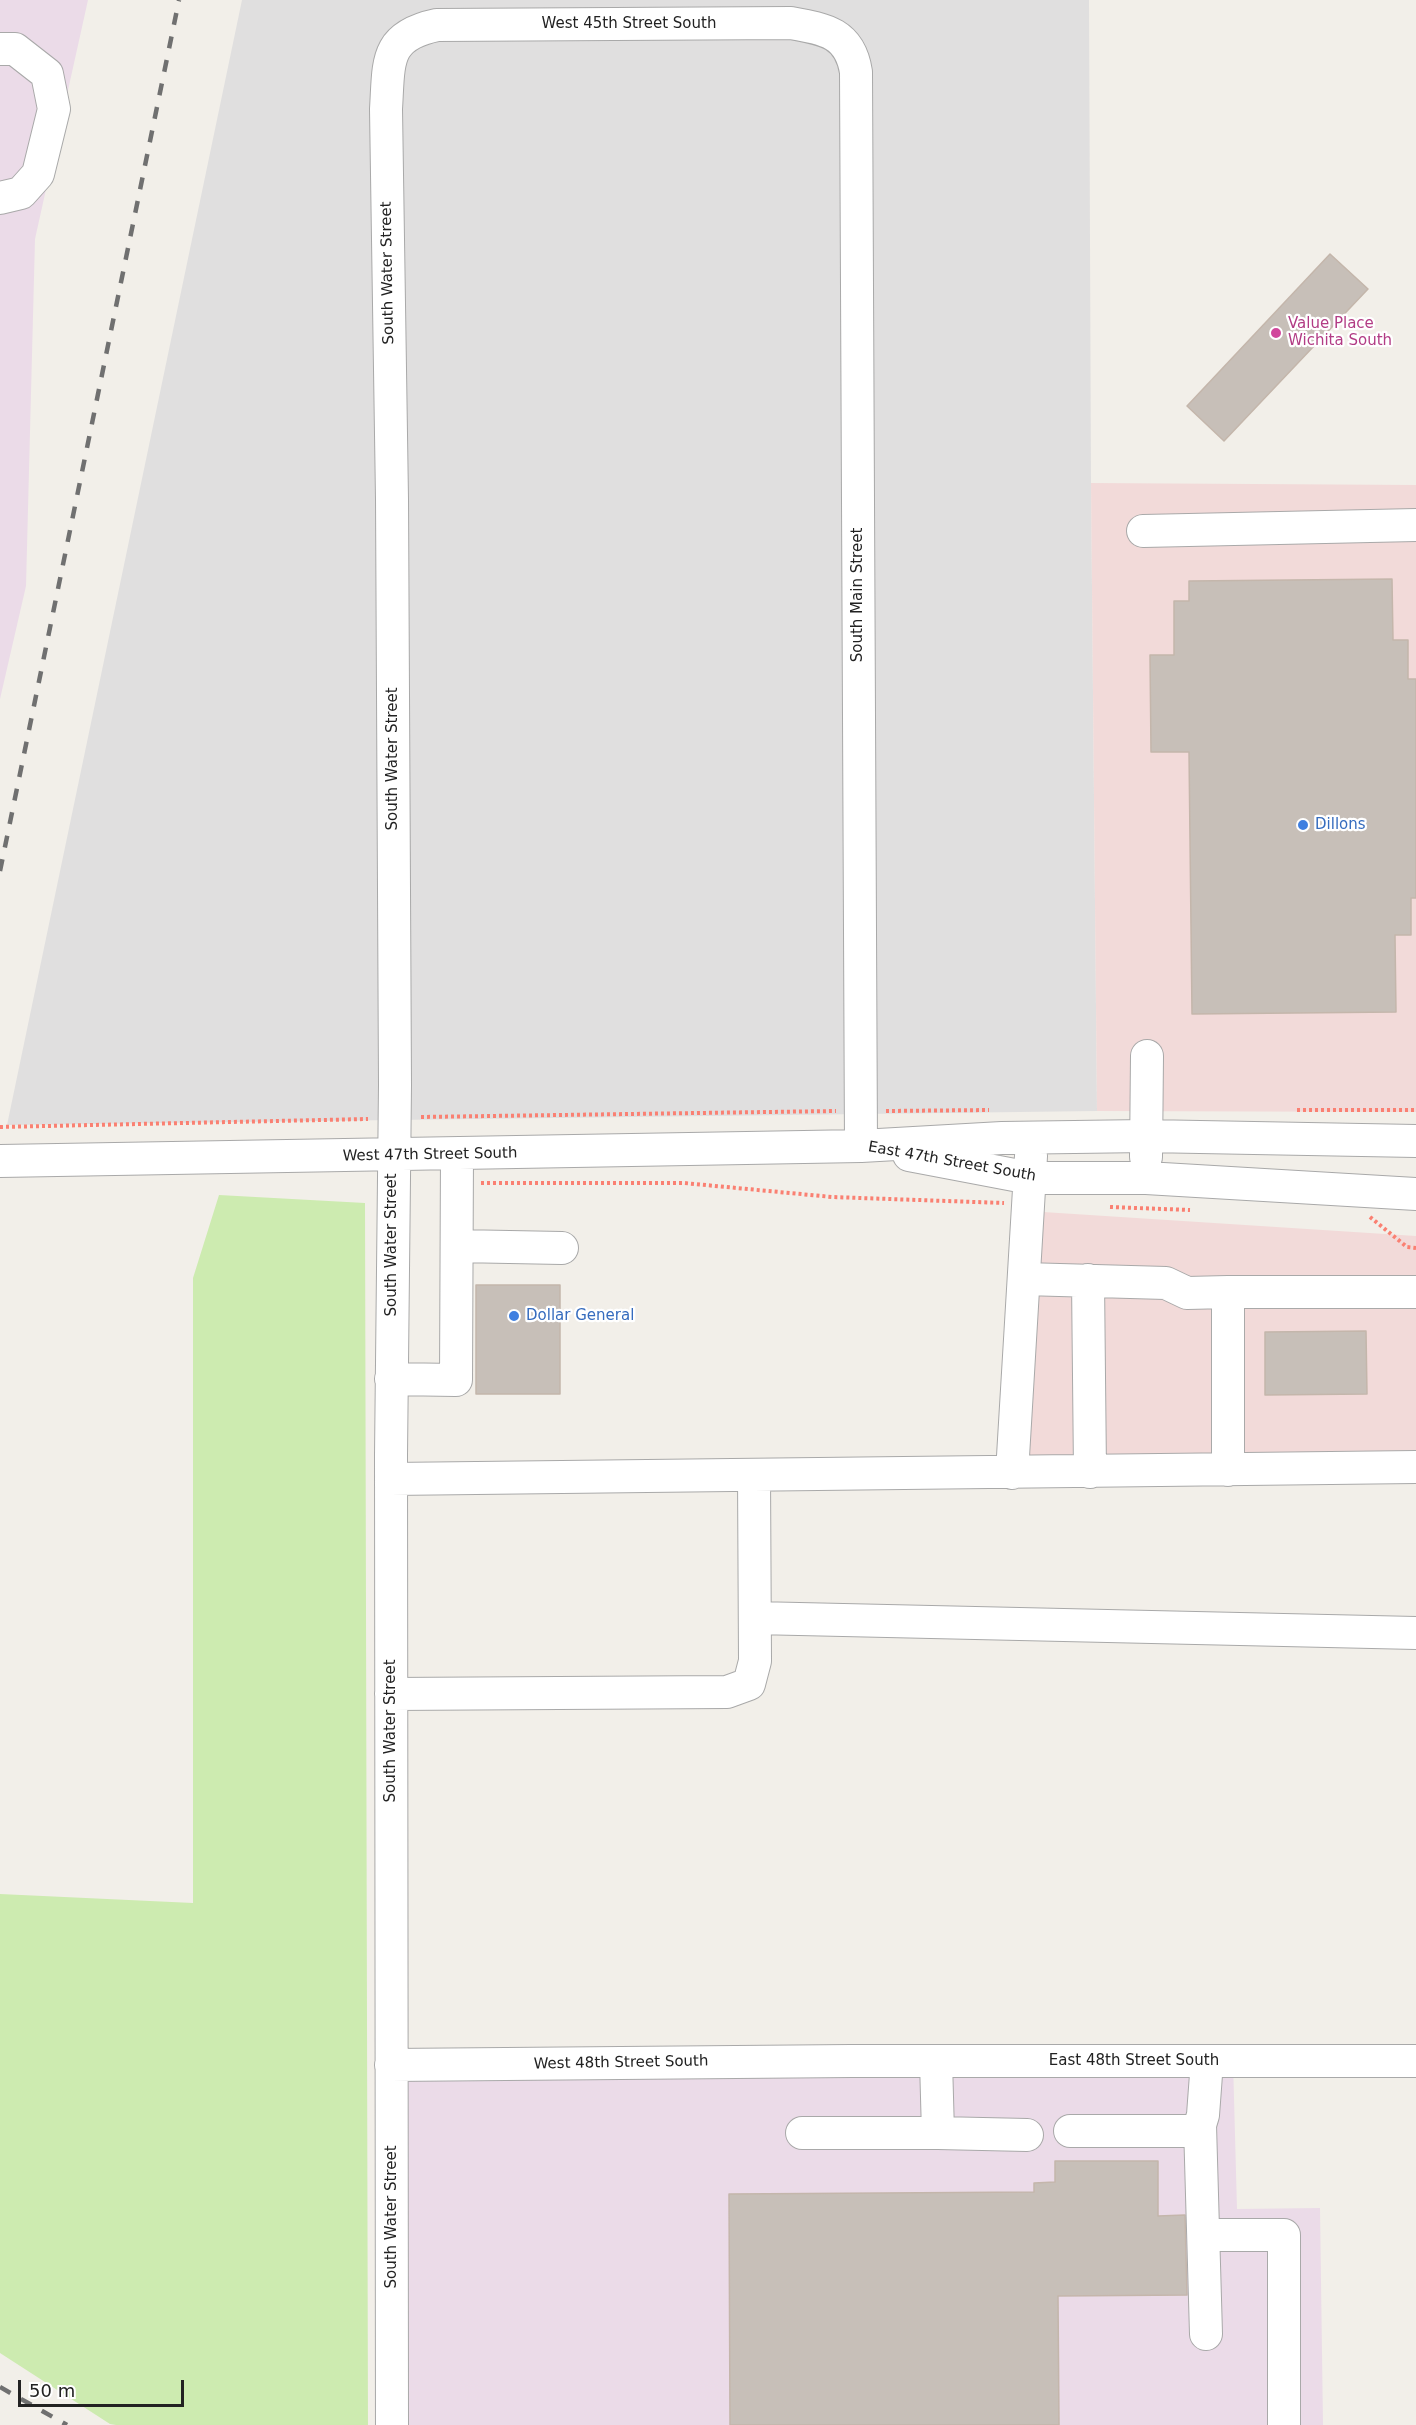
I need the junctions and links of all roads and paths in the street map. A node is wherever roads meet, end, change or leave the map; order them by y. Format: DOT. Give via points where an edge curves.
graph roads {
  1 [pos="406,35"];
  2 [pos="847,46"];
  3 [pos="0,49"];
  4 [pos="0,198"];
  5 [pos="1416,525"];
  6 [pos="1143,531"];
  7 [pos="1147,1056"];
  8 [pos="995,1110"];
  9 [pos="1285,1110"];
  10 [pos="1416,1110"];
  11 [pos="861,1111"];
  12 [pos="394,1118"];
  13 [pos="0,1127"];
  14 [pos="1146,1136"];
  15 [pos="1032,1138"];
  16 [pos="1416,1141"];
  17 [pos="861,1146"];
  18 [pos="392,1156"];
  19 [pos="0,1161"];
  20 [pos="457,1169"];
  21 [pos="1146,1178"];
  22 [pos="1029,1191"];
  23 [pos="1416,1194"];
  24 [pos="1099,1207"];
  25 [pos="1192,1210"];
  26 [pos="1368,1216"];
  27 [pos="457,1246"];
  28 [pos="562,1248"];
  29 [pos="1416,1248"];
  30 [pos="1024,1279"];
  31 [pos="1088,1280"];
  32 [pos="1228,1292"];
  33 [pos="1416,1292"];
  34 [pos="391,1379"];
  35 [pos="1416,1467"];
  36 [pos="1228,1470"];
  37 [pos="1090,1472"];
  38 [pos="1012,1473"];
  39 [pos="754,1475"];
  40 [pos="391,1479"];
  41 [pos="755,1618"];
  42 [pos="1416,1633"];
  43 [pos="391,1694"];
  44 [pos="851,2061"];
  45 [pos="936,2061"];
  46 [pos="1207,2061"];
  47 [pos="1416,2061"];
  48 [pos="392,2065"];
  49 [pos="1200,2125"];
  50 [pos="1070,2131"];
  51 [pos="802,2133"];
  52 [pos="938,2133"];
  53 [pos="1027,2135"];
  54 [pos="1204,2235"];
  55 [pos="1206,2334"];
  56 [pos="392,2425"];
  57 [pos="1284,2425"];
  1 -- 2 [label="street, West 45th Street South" via="437,25 791,23 828,32"];
  1 -- 12 [label="street, South Water Street" via="398,42 389,63 386,109"];
  2 -- 11 [label="street, South Main Street" via="856,72"];
  3 -- 4 [label="street" via="15,49 47,74 54,109 38,174 21,193"];
  5 -- 6 [label="street"];
  7 -- 14 [label="street"];
  8 -- 11 [label="path"];
  9 -- 10 [label="path"];
  11 -- 12 [label="path"];
  11 -- 17 [label="street, South Main Street"];
  12 -- 13 [label="path"];
  12 -- 18 [label="street, South Water Street"];
  14 -- 15 [label="street, East 47th Street South"];
  14 -- 16 [label="street, East 47th Street South"];
  14 -- 21 [label="street"];
  15 -- 17 [label="street, East 47th Street South"];
  15 -- 22 [label="street"];
  17 -- 20 [label="street, West 47th Street South"];
  17 -- 22 [label="street, East 47th Street South"];
  18 -- 19 [label="street, West 47th Street South"];
  18 -- 20 [label="street, West 47th Street South"];
  18 -- 34 [label="street, South Water Street"];
  20 -- 22 [label="path" via="832,1197"];
  20 -- 27 [label="street"];
  21 -- 22 [label="street, East 47th Street South"];
  21 -- 23 [label="street, East 47th Street South"];
  22 -- 30 [label="street"];
  24 -- 25 [label="path"];
  26 -- 29 [label="path" via="1407,1247"];
  27 -- 28 [label="street"];
  27 -- 34 [label="street" via="456,1380"];
  30 -- 31 [label="street"];
  30 -- 38 [label="street"];
  31 -- 32 [label="street" via="1166,1283 1187,1293"];
  31 -- 37 [label="street"];
  32 -- 33 [label="street"];
  32 -- 36 [label="street"];
  34 -- 40 [label="street, South Water Street"];
  35 -- 36 [label="street"];
  36 -- 37 [label="street"];
  37 -- 38 [label="street"];
  38 -- 39 [label="street"];
  39 -- 40 [label="street"];
  39 -- 41 [label="street"];
  40 -- 43 [label="street, South Water Street"];
  41 -- 42 [label="street"];
  41 -- 43 [label="street" via="755,1661 749,1684 727,1692"];
  43 -- 48 [label="street, South Water Street"];
  44 -- 45 [label="street, East 48th Street South"];
  44 -- 48 [label="street, West 48th Street South"];
  45 -- 46 [label="street, East 48th Street South"];
  45 -- 52 [label="street"];
  46 -- 47 [label="street, East 48th Street South"];
  46 -- 49 [label="street"];
  48 -- 56 [label="street, South Water Street"];
  49 -- 50 [label="street" via="1191,2131"];
  49 -- 54 [label="street"];
  51 -- 52 [label="street"];
  52 -- 53 [label="street"];
  54 -- 55 [label="street"];
  54 -- 57 [label="street" via="1284,2235"];
}
